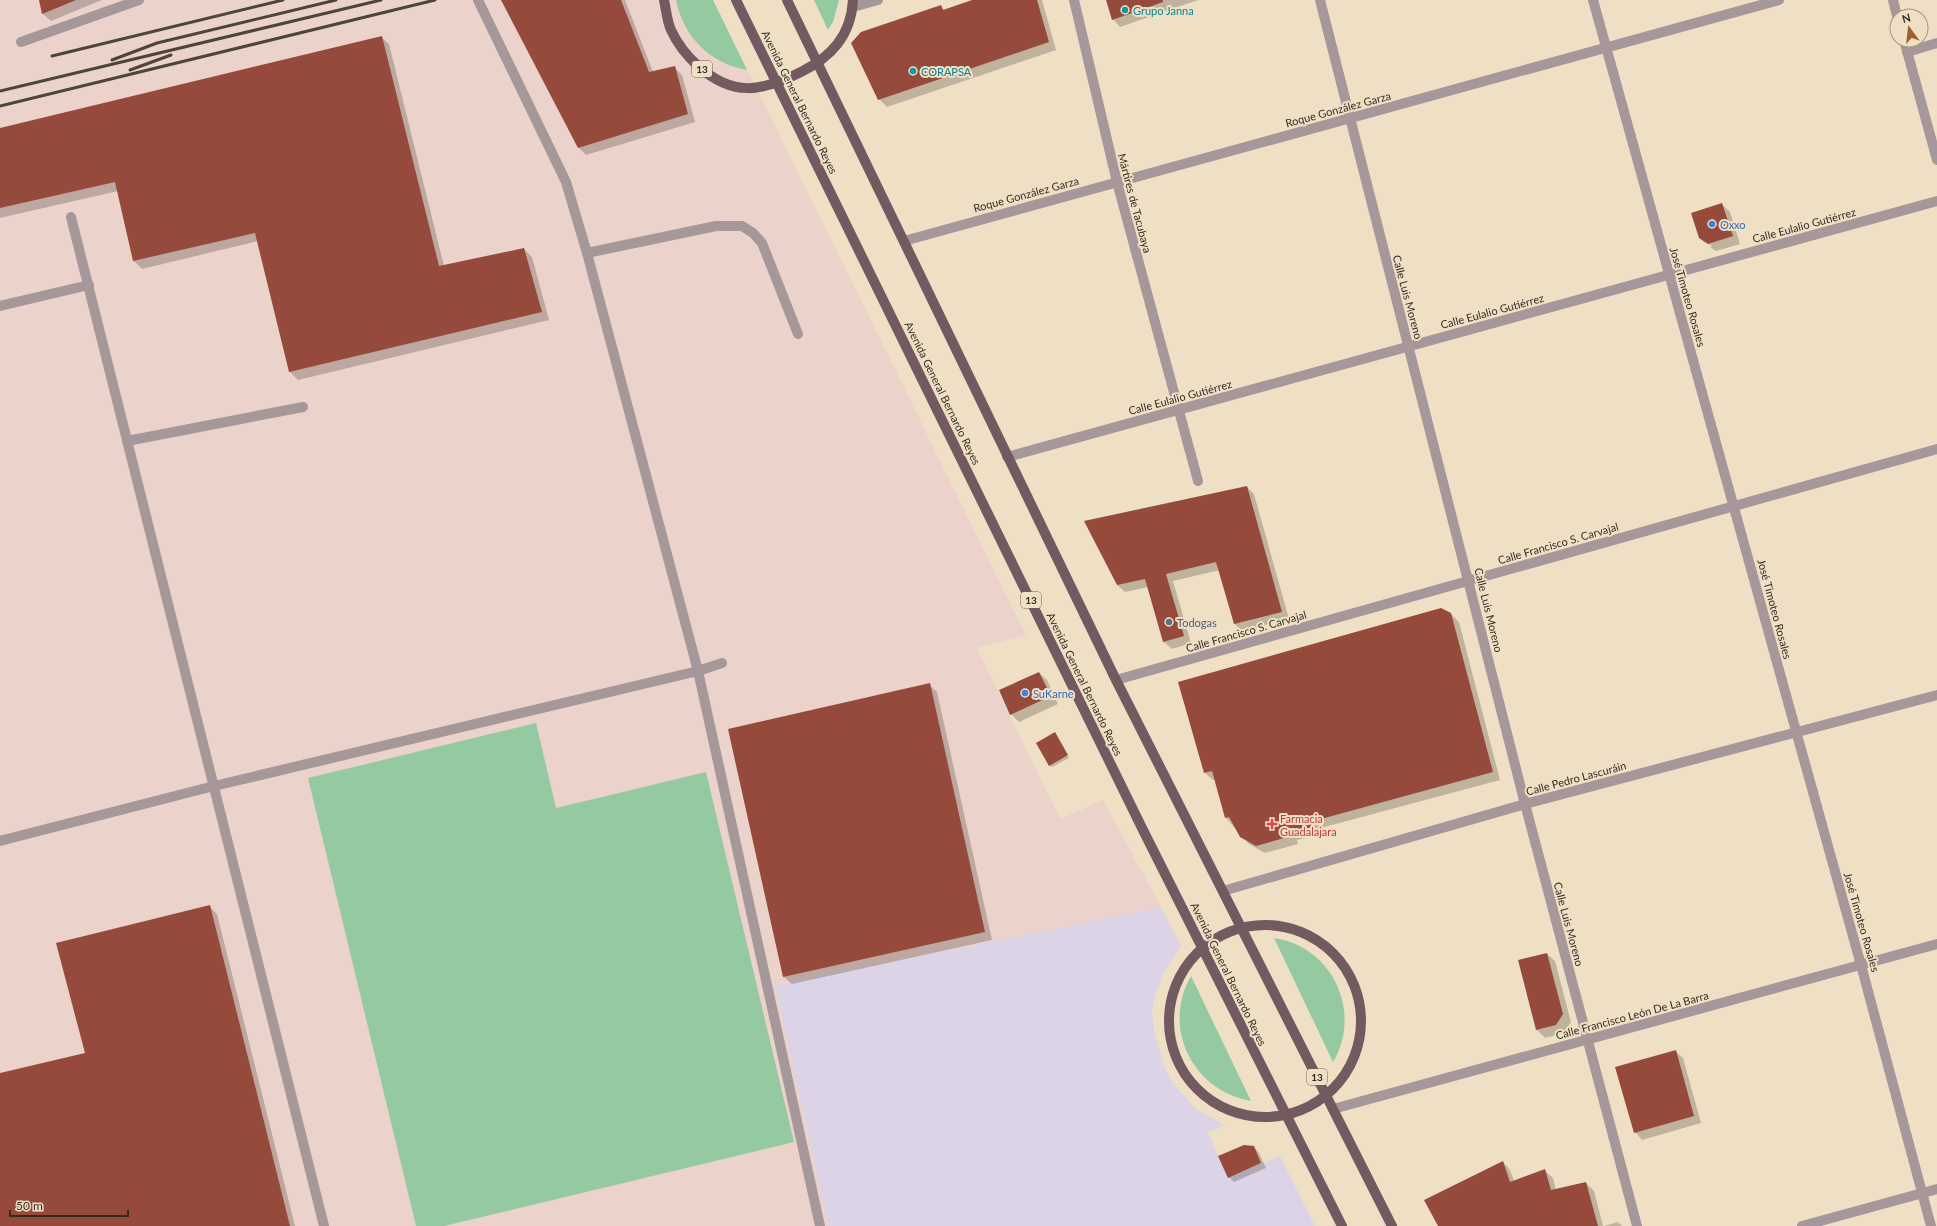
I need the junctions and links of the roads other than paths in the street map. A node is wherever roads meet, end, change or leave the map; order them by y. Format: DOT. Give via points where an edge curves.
graph roads {
  1 [pos="139,0"];
  2 [pos="478,0"];
  3 [pos="664,0"];
  4 [pos="736,0"];
  5 [pos="786,0"];
  6 [pos="878,0"];
  7 [pos="1074,0"];
  8 [pos="1320,0"];
  9 [pos="1593,0"];
  10 [pos="1779,0"];
  11 [pos="853,4"];
  12 [pos="20,42"];
  13 [pos="1937,43"];
  14 [pos="1606,47"];
  15 [pos="1906,48"];
  16 [pos="1907,52"];
  17 [pos="817,63"];
  18 [pos="778,83"];
  19 [pos="1350,118"];
  20 [pos="1937,160"];
  21 [pos="1117,182"];
  22 [pos="1937,201"];
  23 [pos="71,217"];
  24 [pos="904,241"];
  25 [pos="587,253"];
  26 [pos="1670,275"];
  27 [pos="89,285"];
  28 [pos="0,306"];
  29 [pos="798,334"];
  30 [pos="1409,346"];
  31 [pos="303,407"];
  32 [pos="1178,410"];
  33 [pos="127,441"];
  34 [pos="1937,449"];
  35 [pos="1007,457"];
  36 [pos="1198,481"];
  37 [pos="1734,506"];
  38 [pos="1469,581"];
  39 [pos="722,663"];
  40 [pos="698,671"];
  41 [pos="1116,680"];
  42 [pos="1937,695"];
  43 [pos="1796,733"];
  44 [pos="214,786"];
  45 [pos="1526,804"];
  46 [pos="0,841"];
  47 [pos="1223,892"];
  48 [pos="1241,927"];
  49 [pos="1937,944"];
  50 [pos="1202,947"];
  51 [pos="1861,965"];
  52 [pos="1587,1039"];
  53 [pos="1327,1097"];
  54 [pos="1333,1109"];
  55 [pos="1285,1115"];
  56 [pos="1937,1189"];
  57 [pos="1922,1193"];
  58 [pos="324,1226"];
  59 [pos="820,1226"];
  60 [pos="1342,1226"];
  61 [pos="1392,1226"];
  62 [pos="1637,1226"];
  63 [pos="1802,1226"];
  64 [pos="1931,1226"];
  1 -- 12 [label="street"];
  2 -- 25 [label="street" via="566,182"];
  3 -- 18 [label="main road, 13" via="671,30 688,57 711,78 738,88"];
  4 -- 18 [label="main road, Avenida General Bernardo Reyes / 13"];
  5 -- 17 [label="main road, 13"];
  6 -- 11 [label="street"];
  7 -- 21 [label="street, Mártires de Tacubaya"];
  8 -- 19 [label="street, Calle Luis Moreno"];
  9 -- 14 [label="street, José Timoteo Rosales"];
  10 -- 14 [label="street, Roque González Garza"];
  11 -- 17 [label="main road, 13" via="847,27 836,48"];
  13 -- 16 [label="street"];
  14 -- 19 [label="street, Roque González Garza"];
  14 -- 26 [label="street, José Timoteo Rosales"];
  15 -- 16 [label="street"];
  16 -- 20 [label="street"];
  17 -- 18 [label="main road, 13"];
  17 -- 24 [label="main road, 13"];
  18 -- 50 [label="main road, Avenida General Bernardo Reyes / 13"];
  19 -- 21 [label="street, Roque González Garza"];
  19 -- 30 [label="street, Calle Luis Moreno"];
  21 -- 24 [label="street, Roque González Garza"];
  21 -- 32 [label="street, Mártires de Tacubaya"];
  22 -- 26 [label="street, Calle Eulalio Gutiérrez"];
  23 -- 27 [label="street"];
  24 -- 35 [label="main road, 13"];
  25 -- 29 [label="street" via="693,230 716,226 742,226 762,243"];
  25 -- 40 [label="street"];
  26 -- 30 [label="street, Calle Eulalio Gutiérrez"];
  26 -- 37 [label="street, José Timoteo Rosales"];
  27 -- 28 [label="street"];
  27 -- 33 [label="street"];
  30 -- 32 [label="street, Calle Eulalio Gutiérrez"];
  30 -- 38 [label="street, Calle Luis Moreno"];
  31 -- 33 [label="street"];
  32 -- 35 [label="street, Calle Eulalio Gutiérrez"];
  32 -- 36 [label="street, Mártires de Tacubaya"];
  33 -- 44 [label="street"];
  34 -- 37 [label="street, Calle Francisco S. Carvajal"];
  35 -- 41 [label="main road, 13"];
  37 -- 38 [label="street, Calle Francisco S. Carvajal"];
  37 -- 43 [label="street, José Timoteo Rosales"];
  38 -- 41 [label="street, Calle Francisco S. Carvajal"];
  38 -- 45 [label="street, Calle Luis Moreno"];
  39 -- 40 [label="street"];
  40 -- 44 [label="street"];
  40 -- 59 [label="street"];
  41 -- 47 [label="main road, 13"];
  42 -- 43 [label="street, Calle Pedro Lascuráin"];
  43 -- 45 [label="street, Calle Pedro Lascuráin"];
  43 -- 51 [label="street, José Timoteo Rosales"];
  44 -- 46 [label="street"];
  44 -- 58 [label="street"];
  45 -- 47 [label="street, Calle Pedro Lascuráin"];
  45 -- 52 [label="street, Calle Luis Moreno"];
  47 -- 48 [label="main road, 13"];
  48 -- 50 [label="main road, 13" via="1220,935"];
  48 -- 53 [label="main road, 13"];
  48 -- 53 [label="main road, 13" via="1268,924 1288,927 1311,936 1333,952 1353,981 1361,1012 1357,1050 1350,1067"];
  49 -- 51 [label="street, Calle Francisco León De La Barra"];
  50 -- 55 [label="main road, Avenida General Bernardo Reyes / 13"];
  50 -- 55 [label="main road, 13" via="1180,975 1171,998 1168,1013 1169,1034 1178,1064 1202,1095 1226,1110 1259,1117"];
  51 -- 52 [label="street, Calle Francisco León De La Barra"];
  51 -- 57 [label="street, José Timoteo Rosales"];
  52 -- 54 [label="street, Calle Francisco León De La Barra"];
  52 -- 62 [label="street, Calle Luis Moreno"];
  53 -- 54 [label="main road, 13"];
  53 -- 55 [label="main road, 13"];
  54 -- 61 [label="main road, 13"];
  55 -- 60 [label="main road, Avenida General Bernardo Reyes / 13"];
  56 -- 57 [label="street"];
  57 -- 63 [label="street"];
  57 -- 64 [label="street, José Timoteo Rosales"];
}
